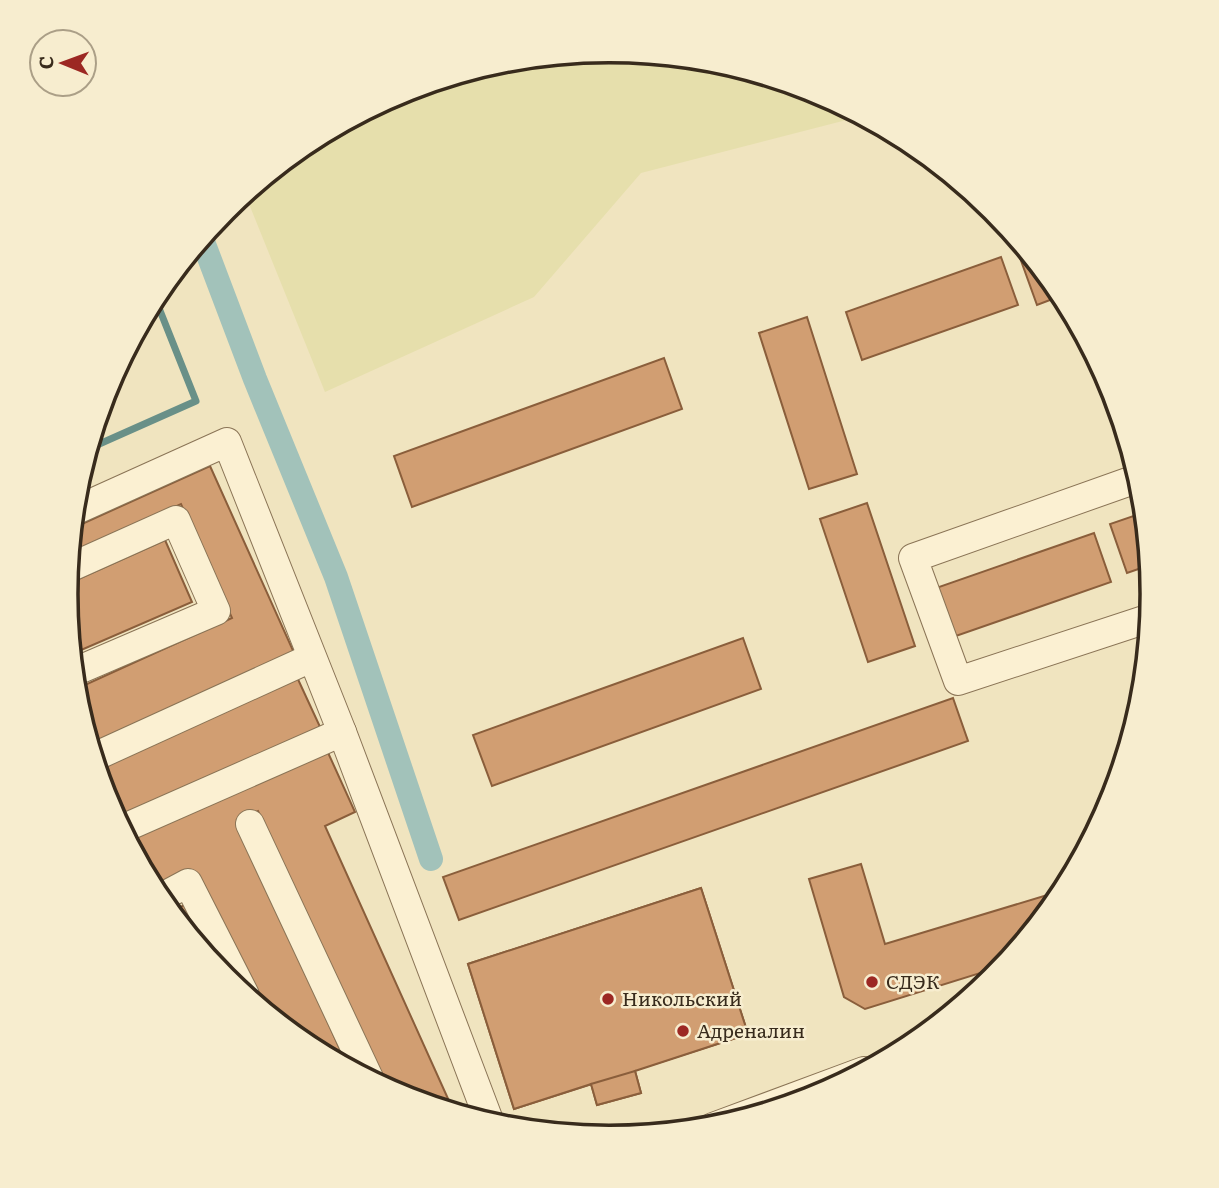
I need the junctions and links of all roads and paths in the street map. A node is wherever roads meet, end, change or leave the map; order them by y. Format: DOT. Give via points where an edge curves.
graph roads {
  1 [pos="1128,482"];
  2 [pos="86,505"];
  3 [pos="80,563"];
  4 [pos="1139,622"];
  5 [pos="311,658"];
  6 [pos="84,668"];
  7 [pos="342,732"];
  8 [pos="103,753"];
  9 [pos="250,824"];
  10 [pos="131,825"];
  11 [pos="170,892"];
  12 [pos="229,964"];
  13 [pos="362,1063"];
  14 [pos="485,1110"];
  1 -- 4 [label="street" via="913,558 958,681"];
  2 -- 5 [label="street" via="227,442"];
  3 -- 6 [label="street" via="176,520 216,611"];
  5 -- 7 [label="street"];
  5 -- 8 [label="street"];
  7 -- 10 [label="street"];
  7 -- 14 [label="street"];
  9 -- 13 [label="street"];
  11 -- 12 [label="street" via="188,883"];
}
